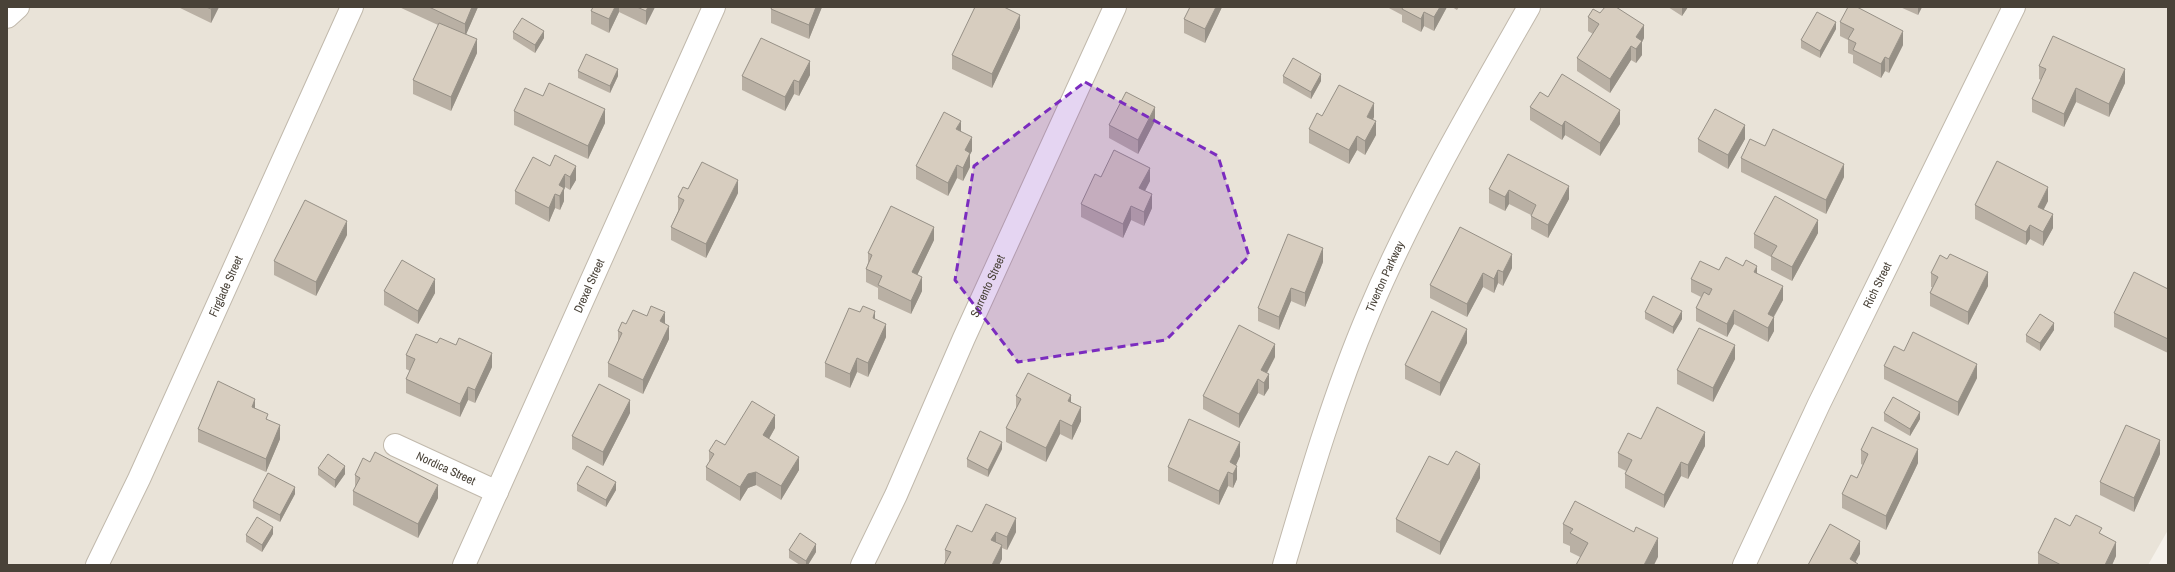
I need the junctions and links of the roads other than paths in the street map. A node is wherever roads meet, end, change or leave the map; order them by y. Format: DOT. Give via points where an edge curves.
graph roads {
  1 [pos="18,7"];
  2 [pos="352,7"];
  3 [pos="714,7"];
  4 [pos="1115,7"];
  5 [pos="1529,7"];
  6 [pos="2014,7"];
  7 [pos="7,17"];
  8 [pos="395,445"];
  9 [pos="497,492"];
  10 [pos="97,565"];
  11 [pos="464,565"];
  12 [pos="862,565"];
  13 [pos="1284,565"];
  14 [pos="1744,565"];
  1 -- 7 [label="street"];
  2 -- 10 [label="street, Firglade Street" via="139,479"];
  3 -- 9 [label="street, Drexel Street"];
  4 -- 12 [label="street, Sorrento Street" via="964,338 896,495"];
  5 -- 13 [label="street, Tiverton Parkway" via="1440,164 1369,312 1324,430"];
  6 -- 14 [label="street, Rich Street" via="1819,404"];
  8 -- 9 [label="street, Nordica Street"];
  9 -- 11 [label="street, Drexel Street"];
}
